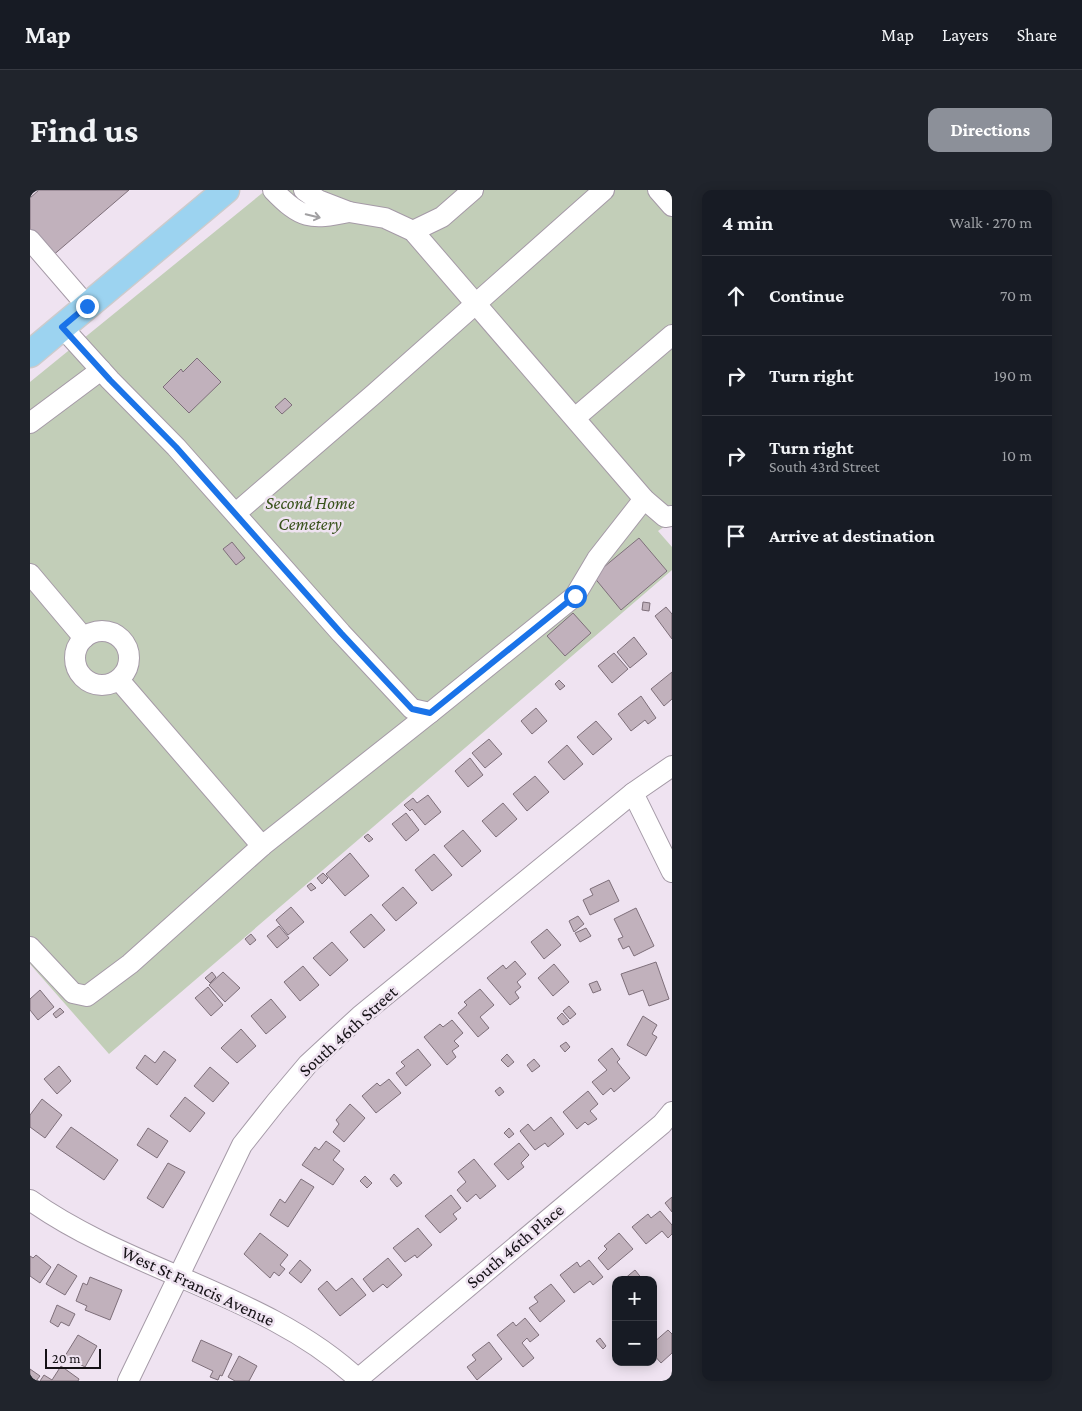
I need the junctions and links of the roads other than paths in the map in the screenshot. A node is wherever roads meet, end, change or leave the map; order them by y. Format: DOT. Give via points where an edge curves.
graph roads {
  1 [pos="226,190"];
  2 [pos="273,190"];
  3 [pos="304,190"];
  4 [pos="473,190"];
  5 [pos="604,190"];
  6 [pos="658,190"];
  7 [pos="672,206"];
  8 [pos="349,212"];
  9 [pos="413,231"];
  10 [pos="30,240"];
  11 [pos="476,303"];
  12 [pos="87,306"];
  13 [pos="62,327"];
  14 [pos="672,335"];
  15 [pos="30,354"];
  16 [pos="101,370"];
  17 [pos="575,418"];
  18 [pos="30,423"];
  19 [pos="644,499"];
  20 [pos="236,513"];
  21 [pos="672,516"];
  22 [pos="30,574"];
  23 [pos="84,638"];
  24 [pos="119,680"];
  25 [pos="430,713"];
  26 [pos="672,766"];
  27 [pos="633,793"];
  28 [pos="262,846"];
  29 [pos="672,872"];
  30 [pos="30,947"];
  31 [pos="672,1112"];
  32 [pos="30,1200"];
  33 [pos="180,1278"];
  34 [pos="359,1380"];
  35 [pos="128,1381"];
  1 -- 12 [label="main road"];
  2 -- 8 [label="street, one-way" via="295,211 318,218"];
  3 -- 8 [label="street" via="318,200"];
  4 -- 9 [label="street" via="442,216"];
  5 -- 11 [label="street"];
  6 -- 7 [label="street"];
  8 -- 9 [label="street" via="386,218"];
  9 -- 11 [label="street"];
  10 -- 12 [label="street"];
  11 -- 17 [label="street"];
  11 -- 20 [label="street"];
  12 -- 13 [label="main road"];
  13 -- 15 [label="main road"];
  13 -- 16 [label="street"];
  14 -- 17 [label="street"];
  16 -- 18 [label="street"];
  16 -- 20 [label="street"];
  17 -- 19 [label="street"];
  19 -- 21 [label="street" via="665,517"];
  19 -- 25 [label="street" via="597,559 575,596"];
  20 -- 25 [label="street" via="412,709"];
  22 -- 23 [label="street"];
  23 -- 24 [label="street" via="75,654 78,672 92,684 101,686"];
  23 -- 24 [label="street" via="108,632 123,641 129,657 128,666"];
  24 -- 28 [label="street"];
  25 -- 28 [label="street"];
  26 -- 27 [label="street, South 46th Street"];
  27 -- 29 [label="street"];
  27 -- 33 [label="street, South 46th Street" via="360,1016 308,1064 242,1145"];
  28 -- 30 [label="street" via="130,964 87,996 73,993"];
  31 -- 34 [label="street, South 46th Place" via="662,1124"];
  32 -- 33 [label="street, West St Francis Avenue" via="94,1239"];
  33 -- 34 [label="street, West St Francis Avenue" via="276,1322"];
  33 -- 35 [label="street, South 46th Street"];
}
